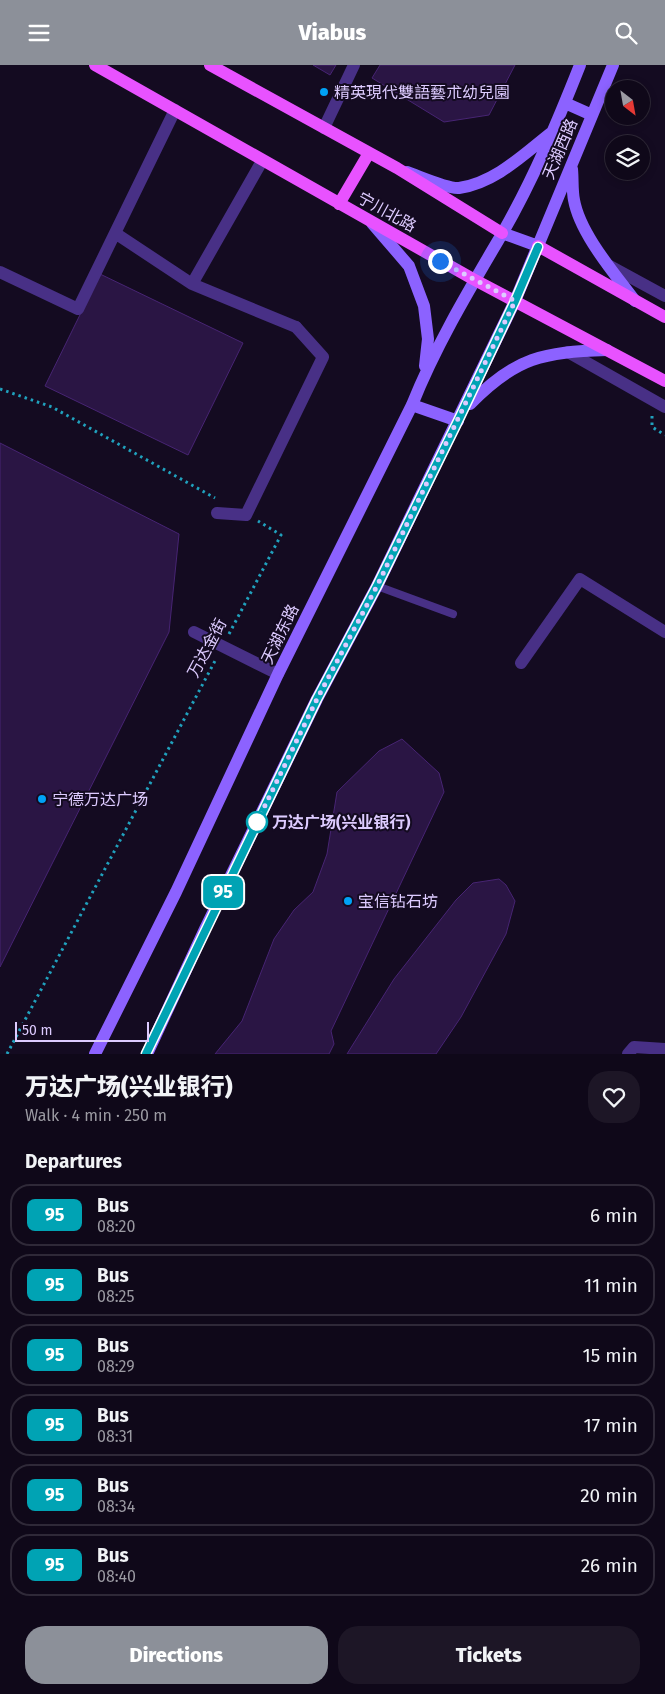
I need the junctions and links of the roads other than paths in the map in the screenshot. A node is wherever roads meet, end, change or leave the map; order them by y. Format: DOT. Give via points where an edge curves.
graph roads {
  1 [pos="95,65"];
  2 [pos="210,65"];
  3 [pos="354,65"];
  4 [pos="579,65"];
  5 [pos="613,65"];
  6 [pos="565,103"];
  7 [pos="175,110"];
  8 [pos="592,115"];
  9 [pos="324,128"];
  10 [pos="555,130"];
  11 [pos="369,153"];
  12 [pos="262,161"];
  13 [pos="572,164"];
  14 [pos="396,168"];
  15 [pos="339,203"];
  16 [pos="371,221"];
  17 [pos="115,233"];
  18 [pos="502,233"];
  19 [pos="538,247"];
  20 [pos="608,265"];
  21 [pos="0,272"];
  22 [pos="473,279"];
  23 [pos="192,284"];
  24 [pos="665,296"];
  25 [pos="515,301"];
  26 [pos="635,301"];
  27 [pos="665,317"];
  28 [pos="607,350"];
  29 [pos="568,352"];
  30 [pos="424,374"];
  31 [pos="664,379"];
  32 [pos="412,405"];
  33 [pos="665,407"];
  34 [pos="460,416"];
  35 [pos="219,507"];
  36 [pos="377,586"];
  37 [pos="453,614"];
  38 [pos="194,632"];
  39 [pos="665,632"];
  40 [pos="521,663"];
  41 [pos="278,673"];
  42 [pos="665,1049"];
  43 [pos="95,1054"];
  44 [pos="146,1054"];
  45 [pos="628,1054"];
  1 -- 7 [label="main road, 宁川北路"];
  2 -- 9 [label="main road"];
  3 -- 9 [label="street"];
  4 -- 6 [label="main road, 天湖西路"];
  5 -- 8 [label="main road, 天湖西路"];
  6 -- 8 [label="main road"];
  6 -- 10 [label="main road, 天湖西路"];
  7 -- 12 [label="main road, 宁川北路"];
  7 -- 17 [label="street"];
  8 -- 13 [label="main road, 天湖西路"];
  9 -- 11 [label="main road"];
  10 -- 14 [label="main road" via="506,168 458,188"];
  10 -- 18 [label="main road, 天湖西路"];
  11 -- 14 [label="main road"];
  11 -- 15 [label="main road"];
  12 -- 15 [label="main road, 宁川北路"];
  12 -- 23 [label="street"];
  13 -- 19 [label="main road, 天湖西路"];
  13 -- 20 [label="main road" via="574,201 584,227"];
  14 -- 18 [label="main road"];
  15 -- 16 [label="main road, 宁川北路"];
  16 -- 22 [label="main road, 宁川北路"];
  16 -- 30 [label="main road" via="409,266 424,306 428,339"];
  17 -- 21 [label="street" via="78,309"];
  17 -- 23 [label="street"];
  18 -- 19 [label="main road"];
  18 -- 22 [label="main road, 天湖东路"];
  19 -- 25 [label="main road"];
  19 -- 26 [label="main road"];
  20 -- 24 [label="street"];
  20 -- 26 [label="main road"];
  22 -- 25 [label="main road, 宁川北路"];
  22 -- 30 [label="main road, 天湖东路"];
  23 -- 35 [label="street" via="296,327 323,357 246,515"];
  25 -- 28 [label="main road, 宁川北路"];
  25 -- 34 [label="main road"];
  26 -- 27 [label="main road"];
  28 -- 29 [label="main road"];
  28 -- 31 [label="main road, 宁川北路"];
  29 -- 33 [label="street"];
  29 -- 34 [label="main road" via="550,353 525,362 490,384"];
  30 -- 32 [label="main road, 天湖东路"];
  32 -- 34 [label="main road"];
  32 -- 41 [label="main road, 天湖东路"];
  34 -- 36 [label="main road"];
  36 -- 37 [label="lane"];
  36 -- 44 [label="main road" via="317,699"];
  38 -- 41 [label="street"];
  39 -- 40 [label="street" via="580,579"];
  41 -- 43 [label="main road, 天湖东路" via="176,892"];
  42 -- 45 [label="street" via="634,1047"];
}
